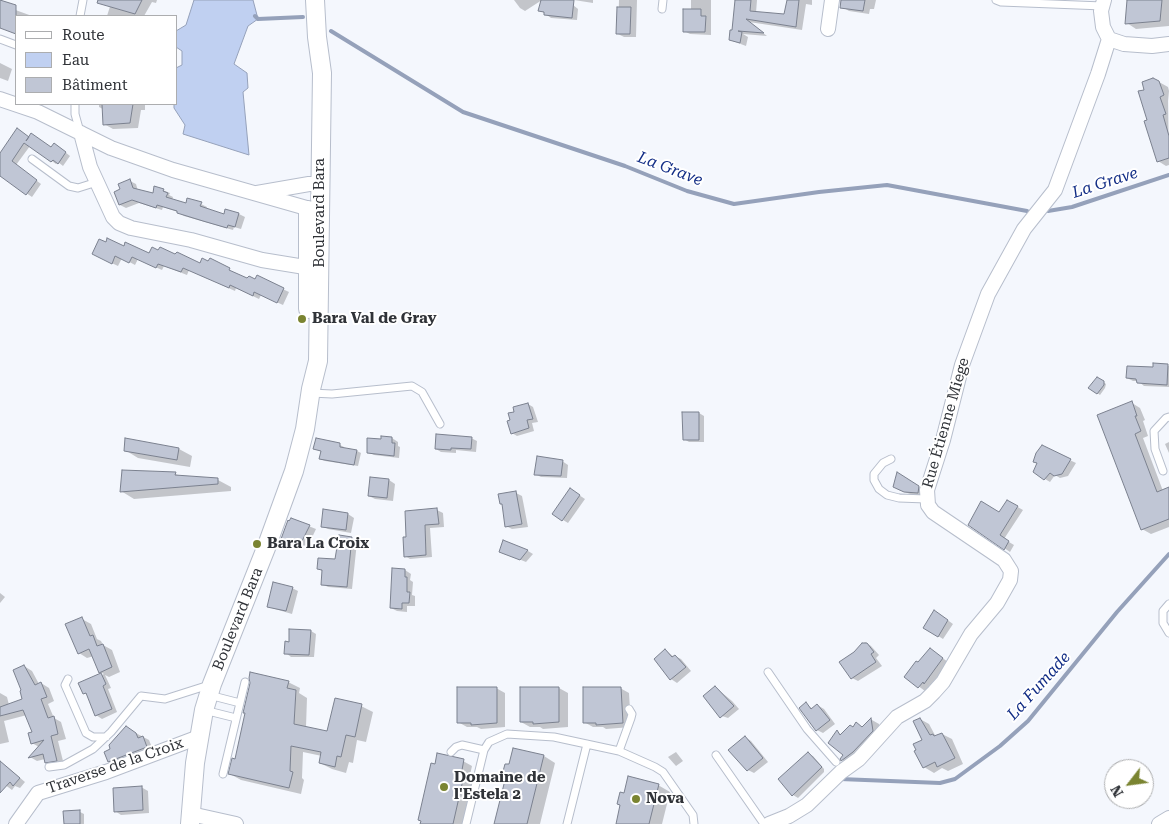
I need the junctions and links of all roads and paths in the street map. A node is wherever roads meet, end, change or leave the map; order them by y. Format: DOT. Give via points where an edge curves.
graph roads {
  1 [pos="83,0"];
  2 [pos="663,0"];
  3 [pos="832,0"];
  4 [pos="996,0"];
  5 [pos="1104,3"];
  6 [pos="662,9"];
  7 [pos="80,15"];
  8 [pos="316,17"];
  9 [pos="828,29"];
  10 [pos="0,39"];
  11 [pos="1109,39"];
  12 [pos="1169,44"];
  13 [pos="15,45"];
  14 [pos="0,99"];
  15 [pos="15,104"];
  16 [pos="18,105"];
  17 [pos="75,105"];
  18 [pos="81,132"];
  19 [pos="32,159"];
  20 [pos="97,182"];
  21 [pos="314,184"];
  22 [pos="254,194"];
  23 [pos="314,211"];
  24 [pos="313,269"];
  25 [pos="311,391"];
  26 [pos="1169,417"];
  27 [pos="440,424"];
  28 [pos="891,459"];
  29 [pos="1163,470"];
  30 [pos="926,499"];
  31 [pos="1169,604"];
  32 [pos="1169,633"];
  33 [pos="768,672"];
  34 [pos="68,679"];
  35 [pos="245,682"];
  36 [pos="208,696"];
  37 [pos="240,703"];
  38 [pos="629,709"];
  39 [pos="236,718"];
  40 [pos="199,736"];
  41 [pos="106,737"];
  42 [pos="587,744"];
  43 [pos="484,750"];
  44 [pos="619,751"];
  45 [pos="451,752"];
  46 [pos="716,755"];
  47 [pos="839,766"];
  48 [pos="49,767"];
  49 [pos="223,774"];
  50 [pos="1169,818"];
  51 [pos="190,819"];
  52 [pos="16,824"];
  53 [pos="236,824"];
  54 [pos="466,824"];
  55 [pos="567,824"];
  56 [pos="694,824"];
  57 [pos="764,824"];
  58 [pos="769,824"];
  59 [pos="1159,824"];
  1 -- 7 [label="lane"];
  2 -- 6 [label="lane"];
  3 -- 9 [label="street"];
  4 -- 5 [label="lane"];
  5 -- 11 [label="street" via="1101,11 1103,27"];
  8 -- 21 [label="street, Boulevard Bara" via="322,73"];
  10 -- 13 [label="lane"];
  11 -- 12 [label="street" via="1124,44"];
  11 -- 30 [label="street, Rue Étienne Miege" via="1055,190 1024,230 988,294 962,365"];
  14 -- 15 [label="street"];
  16 -- 18 [label="street"];
  17 -- 18 [label="lane"];
  18 -- 20 [label="street"];
  18 -- 22 [label="street" via="111,148"];
  19 -- 20 [label="lane" via="69,186 78,188"];
  20 -- 24 [label="street" via="113,217 131,228"];
  21 -- 22 [label="street"];
  21 -- 23 [label="street, Boulevard Bara"];
  22 -- 23 [label="street"];
  23 -- 24 [label="street, Boulevard Bara"];
  24 -- 25 [label="street, Boulevard Bara" via="318,361"];
  25 -- 27 [label="lane" via="332,394 412,386 422,392"];
  25 -- 36 [label="street, Boulevard Bara" via="294,471"];
  26 -- 29 [label="lane" via="1154,430 1155,449"];
  28 -- 30 [label="lane" via="874,474 880,489 899,498"];
  30 -- 47 [label="street, Rue Étienne Miege" via="933,512 1004,560 1011,571 1010,580 934,692 925,701 896,717 859,759"];
  31 -- 32 [label="lane" via="1163,611 1163,623"];
  33 -- 47 [label="lane" via="801,721"];
  34 -- 41 [label="lane" via="65,685 86,733 93,737"];
  35 -- 37 [label="lane"];
  36 -- 37 [label="lane"];
  36 -- 39 [label="lane"];
  36 -- 40 [label="street, Boulevard Bara"];
  36 -- 41 [label="lane" via="141,696"];
  37 -- 39 [label="lane"];
  38 -- 44 [label="lane" via="632,714"];
  39 -- 49 [label="lane"];
  40 -- 51 [label="street, Boulevard Bara"];
  40 -- 52 [label="street, Traverse de la Croix" via="106,772 38,793"];
  41 -- 48 [label="lane" via="93,749 64,765"];
  42 -- 43 [label="lane" via="554,737 507,734 489,742"];
  42 -- 44 [label="lane"];
  42 -- 55 [label="lane"];
  43 -- 45 [label="lane" via="462,745"];
  43 -- 54 [label="lane"];
  44 -- 56 [label="lane" via="663,772 693,815"];
  46 -- 57 [label="lane"];
  47 -- 58 [label="street, Rue Étienne Miege" via="807,805"];
  50 -- 59 [label="street"];
  51 -- 53 [label="street"];
}
